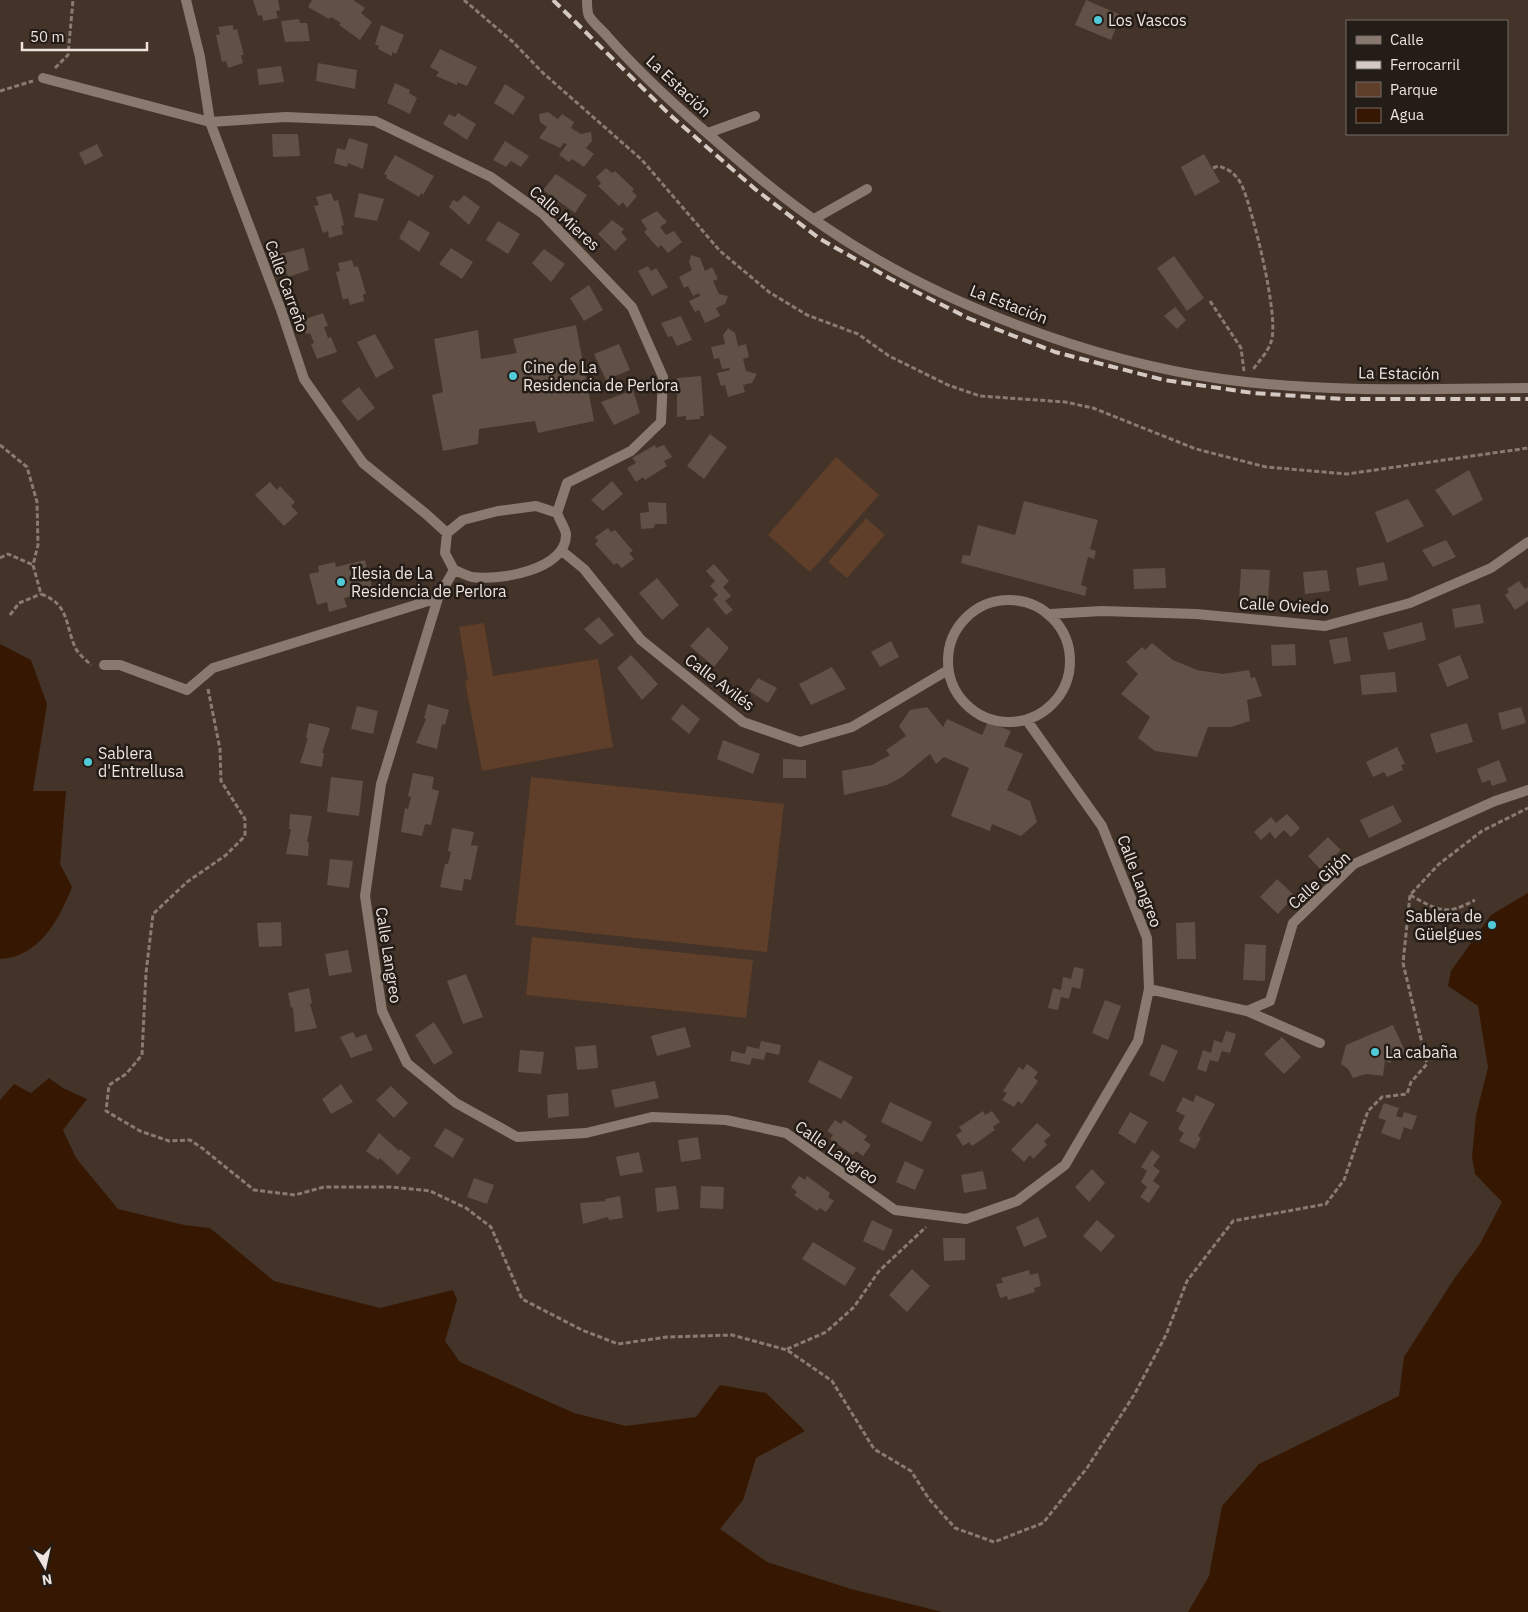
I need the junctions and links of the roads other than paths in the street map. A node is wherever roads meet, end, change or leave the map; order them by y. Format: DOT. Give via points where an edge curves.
graph roads {
  1 [pos="186,0"];
  2 [pos="587,0"];
  3 [pos="43,78"];
  4 [pos="755,116"];
  5 [pos="210,122"];
  6 [pos="708,133"];
  7 [pos="867,190"];
  8 [pos="814,218"];
  9 [pos="1528,388"];
  10 [pos="557,513"];
  11 [pos="447,534"];
  12 [pos="1528,542"];
  13 [pos="562,551"];
  14 [pos="454,570"];
  15 [pos="438,598"];
  16 [pos="1050,614"];
  17 [pos="104,665"];
  18 [pos="948,670"];
  19 [pos="1028,722"];
  20 [pos="1528,790"];
  21 [pos="1149,989"];
  22 [pos="1247,1012"];
  23 [pos="1320,1043"];
  1 -- 5 [label="street, Calle Carreño" via="200,57"];
  2 -- 6 [label="street, La Estación" via="589,16 621,52"];
  3 -- 5 [label="street, Calle Mieres"];
  4 -- 6 [label="street"];
  5 -- 10 [label="street, Calle Mieres" via="286,117 375,121 491,176 543,214 632,306 663,377 662,422 631,451 567,483"];
  5 -- 11 [label="street, Calle Carreño" via="304,379 363,463"];
  6 -- 8 [label="street, La Estación"];
  7 -- 8 [label="street"];
  8 -- 9 [label="street, La Estación" via="908,277 974,308 1134,362 1221,379 1287,386"];
  10 -- 11 [label="street" via="536,506 498,511 463,520"];
  10 -- 13 [label="street" via="566,534"];
  11 -- 14 [label="street" via="446,553"];
  12 -- 16 [label="street, Calle Oviedo" via="1491,568 1410,603 1325,626 1196,614 1102,611"];
  13 -- 14 [label="street" via="547,565 508,575 472,577"];
  13 -- 18 [label="street, Calle Avilés" via="584,568 648,646 743,722 800,742 852,727"];
  14 -- 15 [label="street, Calle Langreo"];
  15 -- 17 [label="street" via="212,668 187,690 120,665"];
  15 -- 21 [label="street, Calle Langreo" via="381,784 365,896 382,1011 407,1063 456,1103 517,1138 586,1133 652,1117 726,1120 786,1133 895,1210 966,1219 1018,1201 1065,1165 1138,1041"];
  16 -- 18 [label="street" via="1016,600 998,600 980,606 965,617 954,632 948,649"];
  16 -- 19 [label="street" via="1062,628 1069,645 1071,664 1067,682 1058,698"];
  18 -- 19 [label="street" via="955,691 968,707 986,718"];
  19 -- 21 [label="street, Calle Langreo" via="1102,826 1147,938"];
  20 -- 22 [label="street, Calle Gijón" via="1354,864 1293,923 1270,1001"];
  21 -- 22 [label="street"];
  22 -- 23 [label="street"];
}
